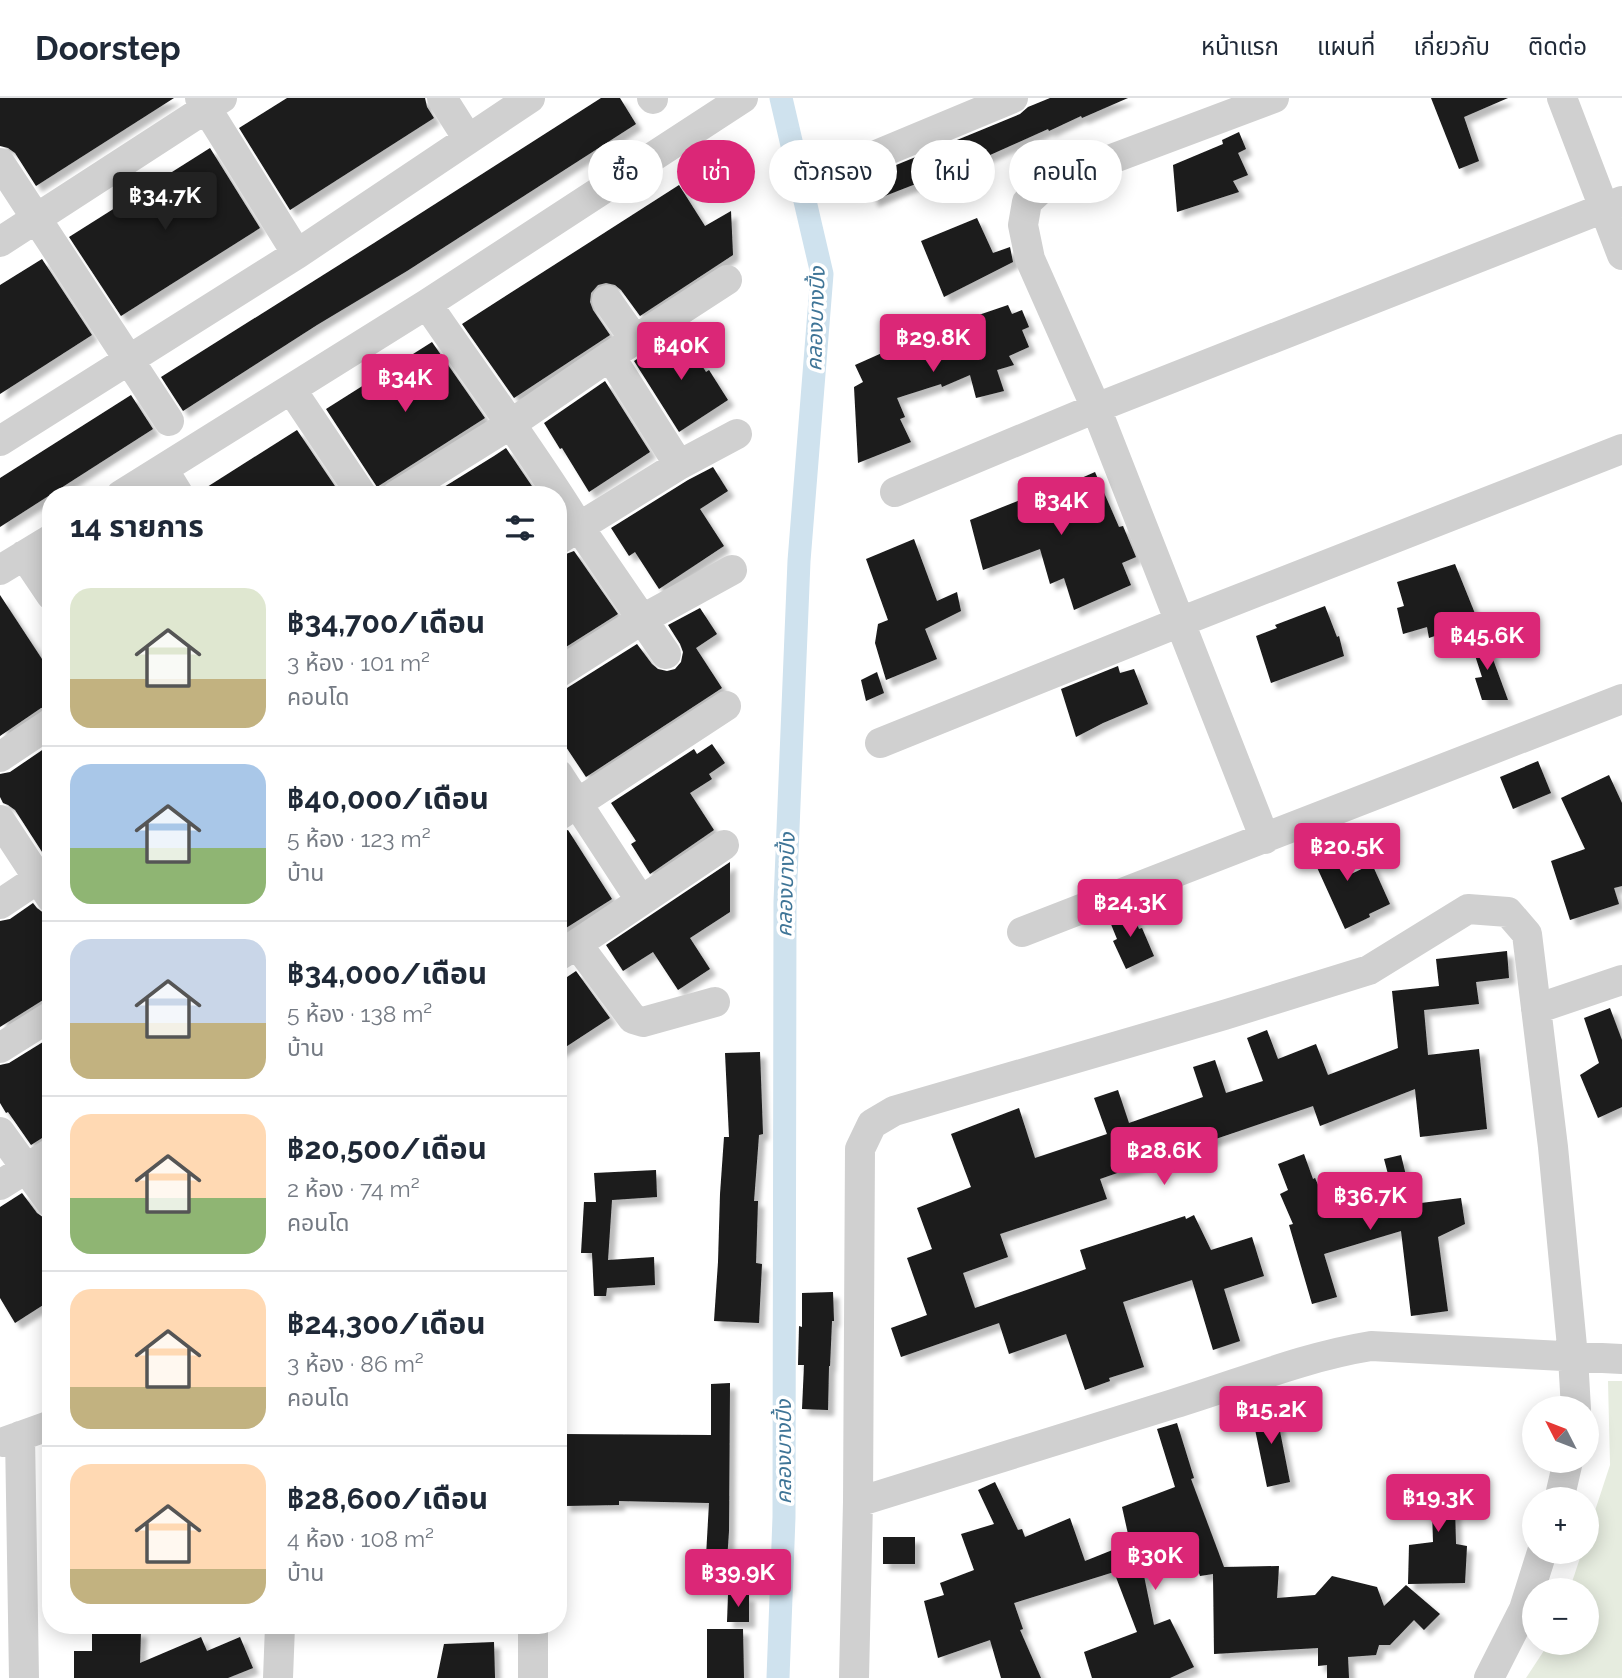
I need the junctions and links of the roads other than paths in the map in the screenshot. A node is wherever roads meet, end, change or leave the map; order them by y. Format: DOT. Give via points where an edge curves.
graph roads {
  1 [pos="442,98"];
  2 [pos="530,98"];
  3 [pos="743,98"];
  4 [pos="1012,98"];
  5 [pos="1274,98"];
  6 [pos="1563,98"];
  7 [pos="210,101"];
  8 [pos="468,139"];
  9 [pos="897,146"];
  10 [pos="0,163"];
  11 [pos="1613,204"];
  12 [pos="36,219"];
  13 [pos="0,242"];
  14 [pos="297,254"];
  15 [pos="1622,256"];
  16 [pos="727,280"];
  17 [pos="607,300"];
  18 [pos="426,304"];
  19 [pos="635,340"];
  20 [pos="610,356"];
  21 [pos="129,361"];
  22 [pos="291,388"];
  23 [pos="1096,408"];
  24 [pos="169,421"];
  25 [pos="511,424"];
  26 [pos="737,434"];
  27 [pos="0,441"];
  28 [pos="1622,449"];
  29 [pos="679,465"];
  30 [pos="163,468"];
  31 [pos="135,486"];
  32 [pos="174,486"];
  33 [pos="356,486"];
  34 [pos="411,486"];
  35 [pos="543,486"];
  36 [pos="895,492"];
  37 [pos="568,533"];
  38 [pos="42,544"];
  39 [pos="12,562"];
  40 [pos="732,570"];
  41 [pos="42,587"];
  42 [pos="641,620"];
  43 [pos="1180,622"];
  44 [pos="666,654"];
  45 [pos="567,667"];
  46 [pos="1622,699"];
  47 [pos="726,706"];
  48 [pos="42,729"];
  49 [pos="880,743"];
  50 [pos="0,757"];
  51 [pos="568,810"];
  52 [pos="0,820"];
  53 [pos="1265,839"];
  54 [pos="724,845"];
  55 [pos="42,875"];
  56 [pos="42,884"];
  57 [pos="641,901"];
  58 [pos="0,904"];
  59 [pos="1022,932"];
  60 [pos="568,950"];
  61 [pos="1622,979"];
  62 [pos="715,1002"];
  63 [pos="1536,1009"];
  64 [pos="42,1022"];
  65 [pos="0,1048"];
  66 [pos="0,1132"];
  67 [pos="42,1159"];
  68 [pos="25,1169"];
  69 [pos="0,1185"];
  70 [pos="42,1191"];
  71 [pos="1573,1357"];
  72 [pos="1622,1360"];
  73 [pos="1575,1396"];
  74 [pos="42,1428"];
  75 [pos="10,1440"];
  76 [pos="858,1502"];
  77 [pos="1538,1564"];
  78 [pos="280,1634"];
  79 [pos="533,1634"];
  80 [pos="24,1678"];
  81 [pos="278,1678"];
  82 [pos="533,1678"];
  83 [pos="854,1678"];
  84 [pos="1489,1678"];
  1 -- 8 [label="street"];
  2 -- 8 [label="street"];
  3 -- 18 [label="street"];
  4 -- 9 [label="street"];
  5 -- 23 [label="street" via="1085,169 1041,189 1027,202 1023,225 1030,259"];
  6 -- 11 [label="street"];
  7 -- 12 [label="street"];
  7 -- 14 [label="street"];
  8 -- 14 [label="street"];
  10 -- 12 [label="street"];
  11 -- 15 [label="street"];
  11 -- 23 [label="street"];
  12 -- 13 [label="street"];
  12 -- 21 [label="street"];
  14 -- 21 [label="street"];
  16 -- 19 [label="street"];
  17 -- 19 [label="street"];
  18 -- 22 [label="street"];
  18 -- 25 [label="street"];
  19 -- 20 [label="street"];
  20 -- 25 [label="street"];
  20 -- 29 [label="street"];
  21 -- 24 [label="street"];
  21 -- 27 [label="street"];
  22 -- 30 [label="street"];
  22 -- 33 [label="street"];
  23 -- 36 [label="street"];
  23 -- 43 [label="street"];
  25 -- 34 [label="street"];
  25 -- 35 [label="street"];
  26 -- 29 [label="street"];
  28 -- 43 [label="street"];
  29 -- 37 [label="street"];
  30 -- 31 [label="street"];
  30 -- 32 [label="street"];
  37 -- 42 [label="street"];
  38 -- 39 [label="street"];
  39 -- 41 [label="street"];
  40 -- 42 [label="street"];
  42 -- 44 [label="street"];
  42 -- 45 [label="street"];
  43 -- 49 [label="street"];
  43 -- 53 [label="street"];
  46 -- 53 [label="street"];
  47 -- 51 [label="street"];
  48 -- 50 [label="street"];
  51 -- 57 [label="street"];
  52 -- 55 [label="street"];
  53 -- 59 [label="street"];
  54 -- 57 [label="street"];
  56 -- 58 [label="street"];
  57 -- 60 [label="street"];
  60 -- 62 [label="street" via="633,1019 643,1021"];
  61 -- 63 [label="street"];
  63 -- 71 [label="street"];
  63 -- 76 [label="street" via="1527,933 1508,912 1468,909 1369,970 894,1111 872,1124 860,1149"];
  64 -- 65 [label="street"];
  66 -- 68 [label="street"];
  67 -- 68 [label="street"];
  68 -- 69 [label="street"];
  68 -- 70 [label="street"];
  71 -- 72 [label="street"];
  71 -- 73 [label="street"];
  71 -- 76 [label="street" via="1371,1346 1339,1351"];
  74 -- 75 [label="street"];
  75 -- 80 [label="street"];
  76 -- 83 [label="street"];
  77 -- 84 [label="street" via="1524,1609"];
  78 -- 81 [label="street"];
  79 -- 82 [label="street"];
}
